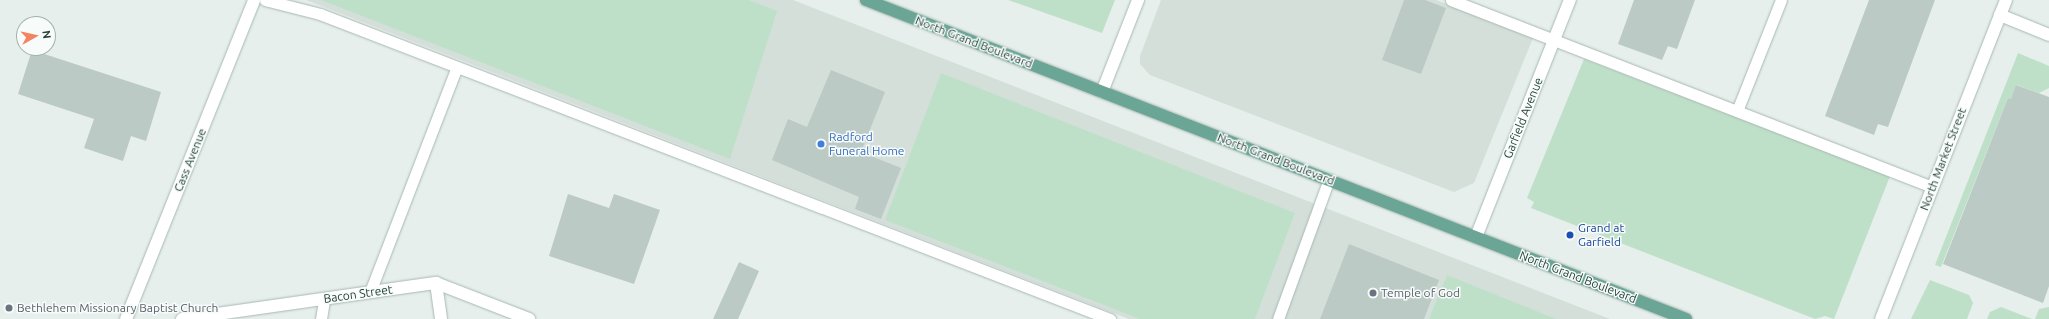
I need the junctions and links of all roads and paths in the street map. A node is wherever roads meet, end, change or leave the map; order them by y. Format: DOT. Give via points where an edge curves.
graph roads {
  1 [pos="254,0"];
  2 [pos="265,0"];
  3 [pos="866,0"];
  4 [pos="1138,0"];
  5 [pos="1451,0"];
  6 [pos="1570,0"];
  7 [pos="1781,0"];
  8 [pos="2006,0"];
  9 [pos="2000,15"];
  10 [pos="2049,35"];
  11 [pos="1554,40"];
  12 [pos="457,67"];
  13 [pos="1102,92"];
  14 [pos="1737,111"];
  15 [pos="1329,179"];
  16 [pos="1932,187"];
  17 [pos="1476,237"];
  18 [pos="436,283"];
  19 [pos="370,292"];
  20 [pos="324,299"];
  21 [pos="126,319"];
  22 [pos="182,319"];
  23 [pos="321,319"];
  24 [pos="441,319"];
  25 [pos="529,319"];
  26 [pos="1110,319"];
  27 [pos="1278,319"];
  28 [pos="1686,319"];
  29 [pos="1881,319"];
  1 -- 21 [label="street, Cass Avenue"];
  2 -- 12 [label="lane" via="306,9"];
  3 -- 13 [label="main road, North Grand Boulevard"];
  4 -- 13 [label="street"];
  5 -- 11 [label="lane"];
  6 -- 11 [label="street, Garfield Avenue"];
  7 -- 14 [label="lane"];
  8 -- 9 [label="street, North Market Street"];
  9 -- 10 [label="street"];
  9 -- 16 [label="street, North Market Street"];
  11 -- 14 [label="lane"];
  11 -- 17 [label="street, Garfield Avenue"];
  12 -- 19 [label="lane"];
  12 -- 26 [label="lane"];
  13 -- 15 [label="main road, North Grand Boulevard"];
  14 -- 16 [label="lane"];
  15 -- 17 [label="main road, North Grand Boulevard"];
  15 -- 27 [label="lane"];
  16 -- 29 [label="street, North Market Street"];
  17 -- 28 [label="main road, North Grand Boulevard"];
  18 -- 19 [label="street, Bacon Street"];
  18 -- 24 [label="street"];
  18 -- 25 [label="street, Bacon Street"];
  19 -- 20 [label="street, Bacon Street"];
  20 -- 22 [label="street, Bacon Street"];
  20 -- 23 [label="lane"];
}
